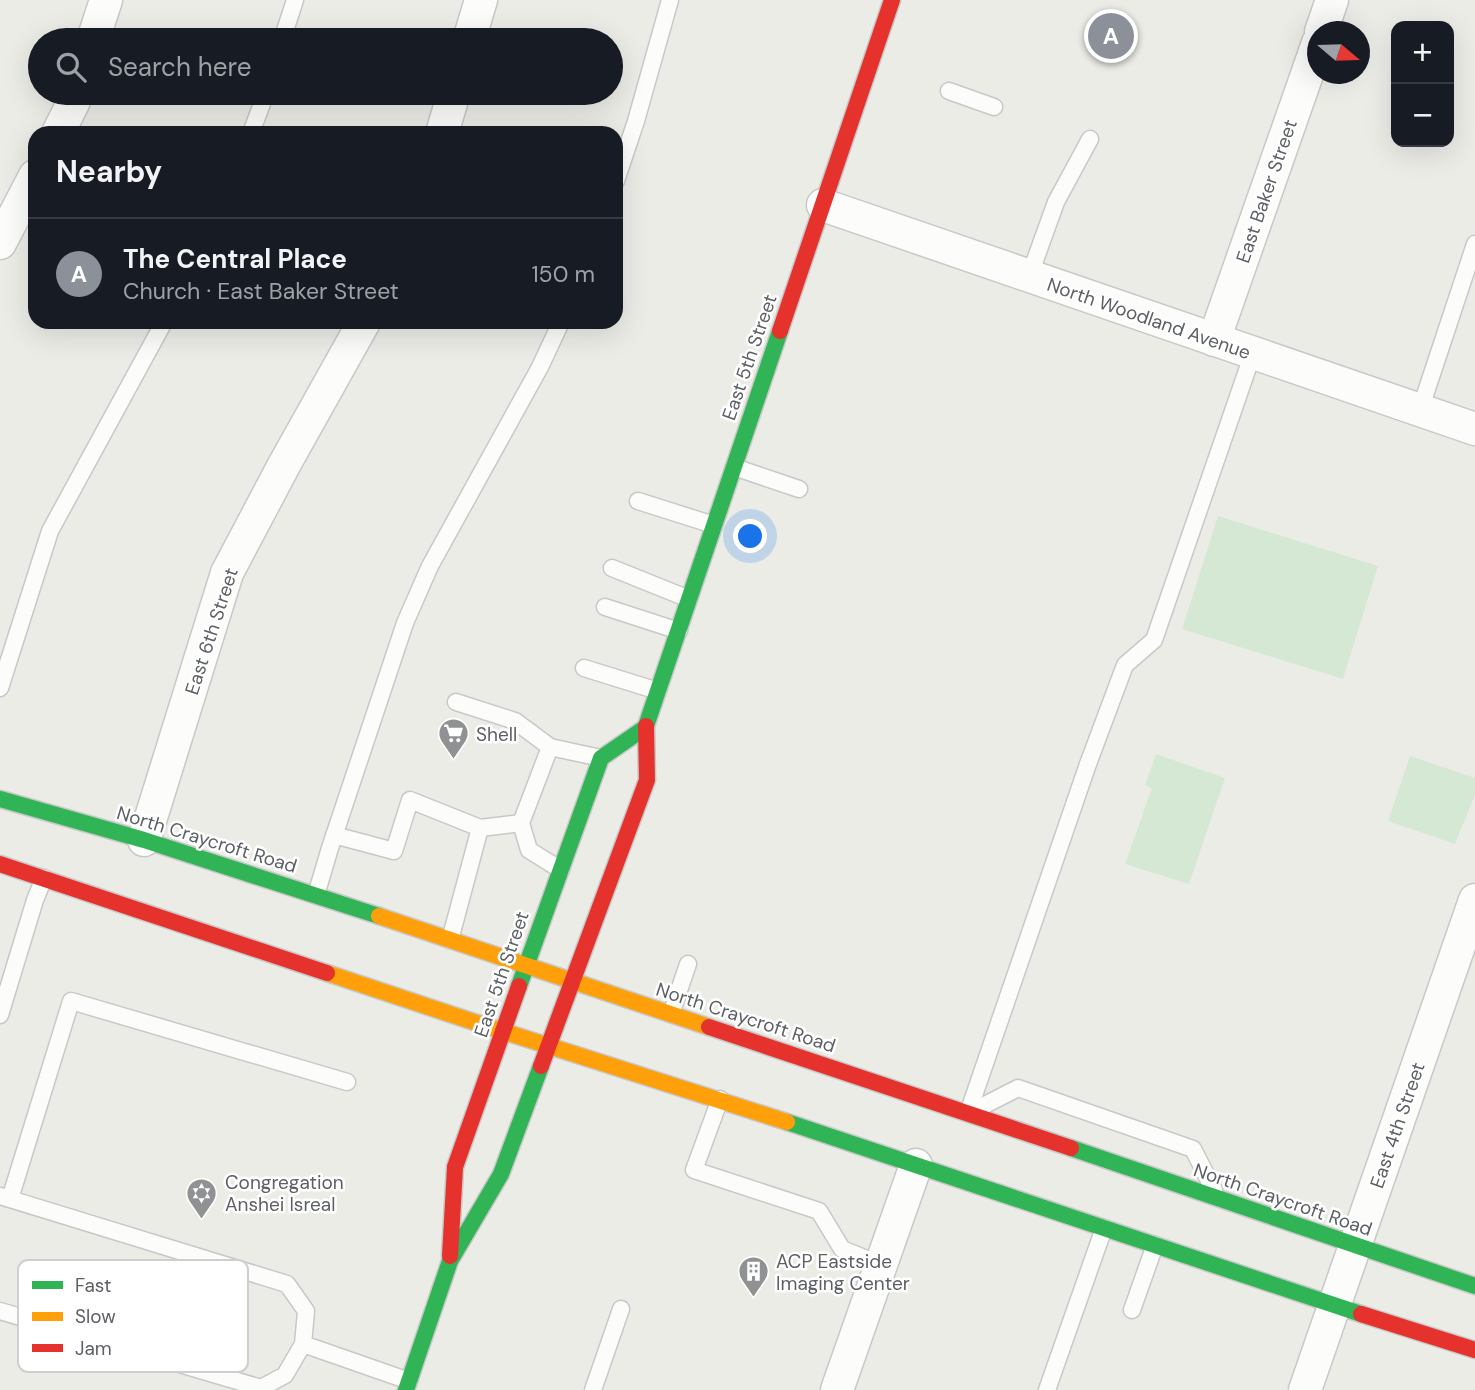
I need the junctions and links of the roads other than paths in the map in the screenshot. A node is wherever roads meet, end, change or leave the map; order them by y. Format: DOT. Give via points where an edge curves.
graph roads {
  1 [pos="106,0"];
  2 [pos="295,0"];
  3 [pos="481,0"];
  4 [pos="670,0"];
  5 [pos="892,0"];
  6 [pos="1332,0"];
  7 [pos="1325,21"];
  8 [pos="97,28"];
  9 [pos="286,28"];
  10 [pos="473,28"];
  11 [pos="1307,74"];
  12 [pos="949,91"];
  13 [pos="72,105"];
  14 [pos="262,105"];
  15 [pos="450,105"];
  16 [pos="994,107"];
  17 [pos="62,126"];
  18 [pos="254,126"];
  19 [pos="444,126"];
  20 [pos="1090,139"];
  21 [pos="623,160"];
  22 [pos="28,189"];
  23 [pos="823,205"];
  24 [pos="0,243"];
  25 [pos="1475,244"];
  26 [pos="1029,277"];
  27 [pos="160,329"];
  28 [pos="360,329"];
  29 [pos="558,329"];
  30 [pos="1214,340"];
  31 [pos="1253,353"];
  32 [pos="1420,410"];
  33 [pos="1475,429"];
  34 [pos="734,467"];
  35 [pos="799,489"];
  36 [pos="638,501"];
  37 [pos="714,525"];
  38 [pos="612,568"];
  39 [pos="689,599"];
  40 [pos="605,607"];
  41 [pos="679,631"];
  42 [pos="584,668"];
  43 [pos="0,688"];
  44 [pos="658,691"];
  45 [pos="456,702"];
  46 [pos="646,727"];
  47 [pos="550,747"];
  48 [pos="601,758"];
  49 [pos="0,799"];
  50 [pos="521,822"];
  51 [pos="480,828"];
  52 [pos="334,835"];
  53 [pos="144,840"];
  54 [pos="0,864"];
  55 [pos="561,870"];
  56 [pos="44,878"];
  57 [pos="316,895"];
  58 [pos="1475,900"];
  59 [pos="450,940"];
  60 [pos="688,964"];
  61 [pos="527,966"];
  62 [pos="572,981"];
  63 [pos="0,1014"];
  64 [pos="671,1014"];
  65 [pos="503,1031"];
  66 [pos="549,1045"];
  67 [pos="347,1082"];
  68 [pos="720,1099"];
  69 [pos="968,1113"];
  70 [pos="916,1165"];
  71 [pos="5,1198"];
  72 [pos="1219,1200"];
  73 [pos="1104,1228"];
  74 [pos="1155,1245"];
  75 [pos="1355,1247"];
  76 [pos="208,1260"];
  77 [pos="450,1261"];
  78 [pos="881,1265"];
  79 [pos="248,1272"];
  80 [pos="1475,1286"];
  81 [pos="1335,1306"];
  82 [pos="621,1309"];
  83 [pos="1132,1310"];
  84 [pos="0,1311"];
  85 [pos="18,1316"];
  86 [pos="303,1344"];
  87 [pos="1475,1350"];
  88 [pos="207,1372"];
  89 [pos="407,1385"];
  90 [pos="593,1390"];
  91 [pos="837,1390"];
  92 [pos="1047,1390"];
  93 [pos="1305,1390"];
  1 -- 8 [label="street"];
  2 -- 9 [label="lane"];
  3 -- 10 [label="street"];
  4 -- 21 [label="lane"];
  5 -- 23 [label="main road, East 5th Street"];
  6 -- 7 [label="street"];
  11 -- 30 [label="street, East Baker Street"];
  12 -- 16 [label="lane"];
  13 -- 17 [label="street"];
  14 -- 18 [label="lane"];
  15 -- 19 [label="street"];
  20 -- 26 [label="lane" via="1056,202"];
  22 -- 24 [label="street"];
  23 -- 26 [label="street, North Woodland Avenue"];
  23 -- 34 [label="main road, East 5th Street"];
  25 -- 32 [label="lane"];
  26 -- 30 [label="street, North Woodland Avenue"];
  27 -- 43 [label="lane" via="50,531"];
  28 -- 53 [label="street, East 6th Street" via="227,573"];
  29 -- 52 [label="lane" via="430,566 405,623"];
  30 -- 31 [label="street, North Woodland Avenue"];
  31 -- 32 [label="street, North Woodland Avenue"];
  31 -- 69 [label="lane" via="1154,640 1125,665"];
  32 -- 33 [label="street, North Woodland Avenue"];
  34 -- 35 [label="lane"];
  34 -- 37 [label="main road, East 5th Street"];
  36 -- 37 [label="lane"];
  37 -- 39 [label="main road, East 5th Street"];
  38 -- 39 [label="lane"];
  39 -- 41 [label="main road, East 5th Street"];
  40 -- 41 [label="lane"];
  41 -- 44 [label="main road, East 5th Street"];
  42 -- 44 [label="lane"];
  44 -- 46 [label="main road, East 5th Street"];
  45 -- 47 [label="lane" via="515,721"];
  46 -- 48 [label="main road"];
  46 -- 62 [label="main road, East 5th Street" via="647,780"];
  47 -- 48 [label="lane"];
  47 -- 50 [label="lane"];
  48 -- 55 [label="main road, East 5th Street"];
  49 -- 53 [label="main road, North Craycroft Road"];
  50 -- 51 [label="lane"];
  50 -- 55 [label="lane" via="529,850"];
  51 -- 52 [label="lane" via="410,800 394,851"];
  51 -- 59 [label="lane"];
  52 -- 57 [label="lane"];
  53 -- 57 [label="main road, North Craycroft Road"];
  54 -- 56 [label="main road"];
  55 -- 61 [label="main road, East 5th Street"];
  56 -- 63 [label="lane"];
  56 -- 65 [label="main road"];
  57 -- 59 [label="main road, North Craycroft Road"];
  58 -- 75 [label="street, East 4th Street"];
  59 -- 61 [label="main road, North Craycroft Road"];
  60 -- 64 [label="lane"];
  61 -- 62 [label="main road, North Craycroft Road"];
  61 -- 65 [label="main road, East 5th Street"];
  62 -- 64 [label="main road, North Craycroft Road"];
  62 -- 66 [label="main road, East 5th Street"];
  64 -- 69 [label="main road, North Craycroft Road"];
  65 -- 66 [label="main road"];
  65 -- 77 [label="main road, East 5th Street" via="454,1167"];
  66 -- 68 [label="main road"];
  66 -- 77 [label="main road, East 5th Street" via="501,1174"];
  67 -- 71 [label="lane" via="71,1001"];
  68 -- 70 [label="main road"];
  68 -- 78 [label="lane" via="694,1170 819,1211 842,1249"];
  69 -- 72 [label="main road, North Craycroft Road"];
  69 -- 72 [label="lane" via="1018,1088 1193,1149"];
  70 -- 73 [label="main road"];
  70 -- 78 [label="street"];
  71 -- 76 [label="lane"];
  72 -- 75 [label="main road, North Craycroft Road"];
  73 -- 74 [label="main road"];
  73 -- 92 [label="lane"];
  74 -- 81 [label="main road"];
  74 -- 83 [label="lane"];
  75 -- 80 [label="main road, North Craycroft Road"];
  75 -- 81 [label="street, East 4th Street"];
  77 -- 89 [label="main road, East 5th Street"];
  78 -- 91 [label="street"];
  79 -- 86 [label="lane" via="287,1284 306,1311"];
  81 -- 87 [label="main road"];
  81 -- 93 [label="street, East 4th Street"];
  82 -- 90 [label="lane"];
  84 -- 85 [label="lane"];
  86 -- 88 [label="lane" via="285,1375 261,1388"];
  86 -- 89 [label="lane"];
}
